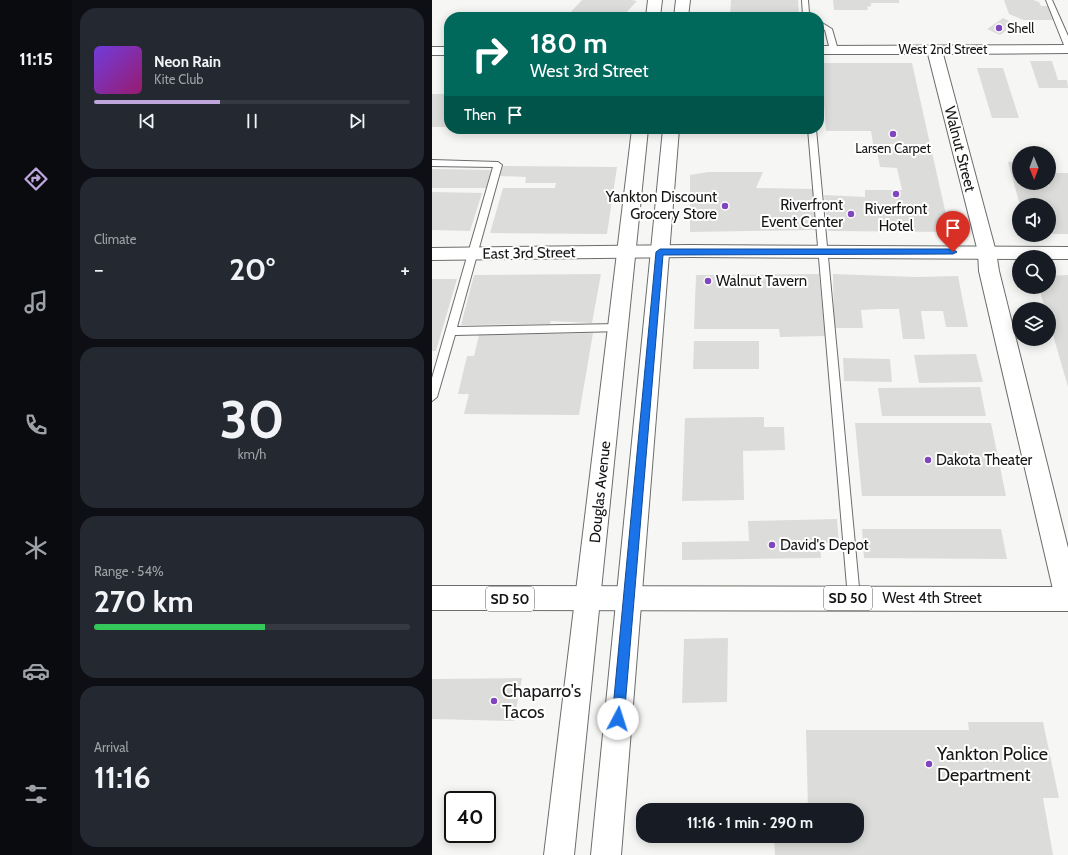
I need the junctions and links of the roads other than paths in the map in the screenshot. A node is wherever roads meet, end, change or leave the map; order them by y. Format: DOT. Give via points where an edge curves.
graph roads {
  1 [pos="655,0"];
  2 [pos="683,0"];
  3 [pos="806,0"];
  4 [pos="1048,0"];
  5 [pos="654,12"];
  6 [pos="682,12"];
  7 [pos="806,12"];
  8 [pos="824,26"];
  9 [pos="1068,45"];
  10 [pos="934,49"];
  11 [pos="1068,49"];
  12 [pos="826,50"];
  13 [pos="432,51"];
  14 [pos="444,51"];
  15 [pos="639,134"];
  16 [pos="671,134"];
  17 [pos="812,134"];
  18 [pos="432,164"];
  19 [pos="660,252"];
  20 [pos="987,252"];
  21 [pos="626,253"];
  22 [pos="823,253"];
  23 [pos="1068,253"];
  24 [pos="432,254"];
  25 [pos="471,254"];
  26 [pos="618,328"];
  27 [pos="450,331"];
  28 [pos="432,397"];
  29 [pos="432,598"];
  30 [pos="854,598"];
  31 [pos="1068,598"];
  32 [pos="588,599"];
  33 [pos="629,599"];
  34 [pos="559,855"];
  35 [pos="606,855"];
  1 -- 5 [label="main road"];
  2 -- 6 [label="main road"];
  3 -- 7 [label="lane"];
  4 -- 9 [label="lane"];
  8 -- 12 [label="lane" via="828,29"];
  10 -- 11 [label="main road, West 2nd Street"];
  10 -- 12 [label="main road, West 2nd Street"];
  10 -- 20 [label="main road, Walnut Street"];
  13 -- 14 [label="main road"];
  15 -- 21 [label="main road, Douglas Avenue"];
  16 -- 19 [label="main road"];
  17 -- 22 [label="lane"];
  18 -- 25 [label="lane" via="498,165"];
  19 -- 21 [label="main road, East 3rd Street"];
  19 -- 22 [label="main road, East 3rd Street"];
  19 -- 33 [label="main road"];
  20 -- 22 [label="main road, East 3rd Street"];
  20 -- 23 [label="main road, East 3rd Street"];
  20 -- 31 [label="main road, Walnut Street" via="989,271"];
  21 -- 25 [label="main road, East 3rd Street"];
  21 -- 26 [label="main road, Douglas Avenue"];
  22 -- 30 [label="lane"];
  24 -- 25 [label="main road, East 3rd Street"];
  25 -- 27 [label="lane"];
  26 -- 27 [label="lane"];
  26 -- 32 [label="main road, Douglas Avenue"];
  27 -- 28 [label="lane"];
  29 -- 32 [label="main road, SD 50"];
  30 -- 31 [label="main road, West 4th Street / SD 50"];
  30 -- 33 [label="main road, West 4th Street / SD 50"];
  32 -- 33 [label="main road, SD 50"];
  32 -- 34 [label="main road, Douglas Avenue"];
  33 -- 35 [label="main road"];
}
